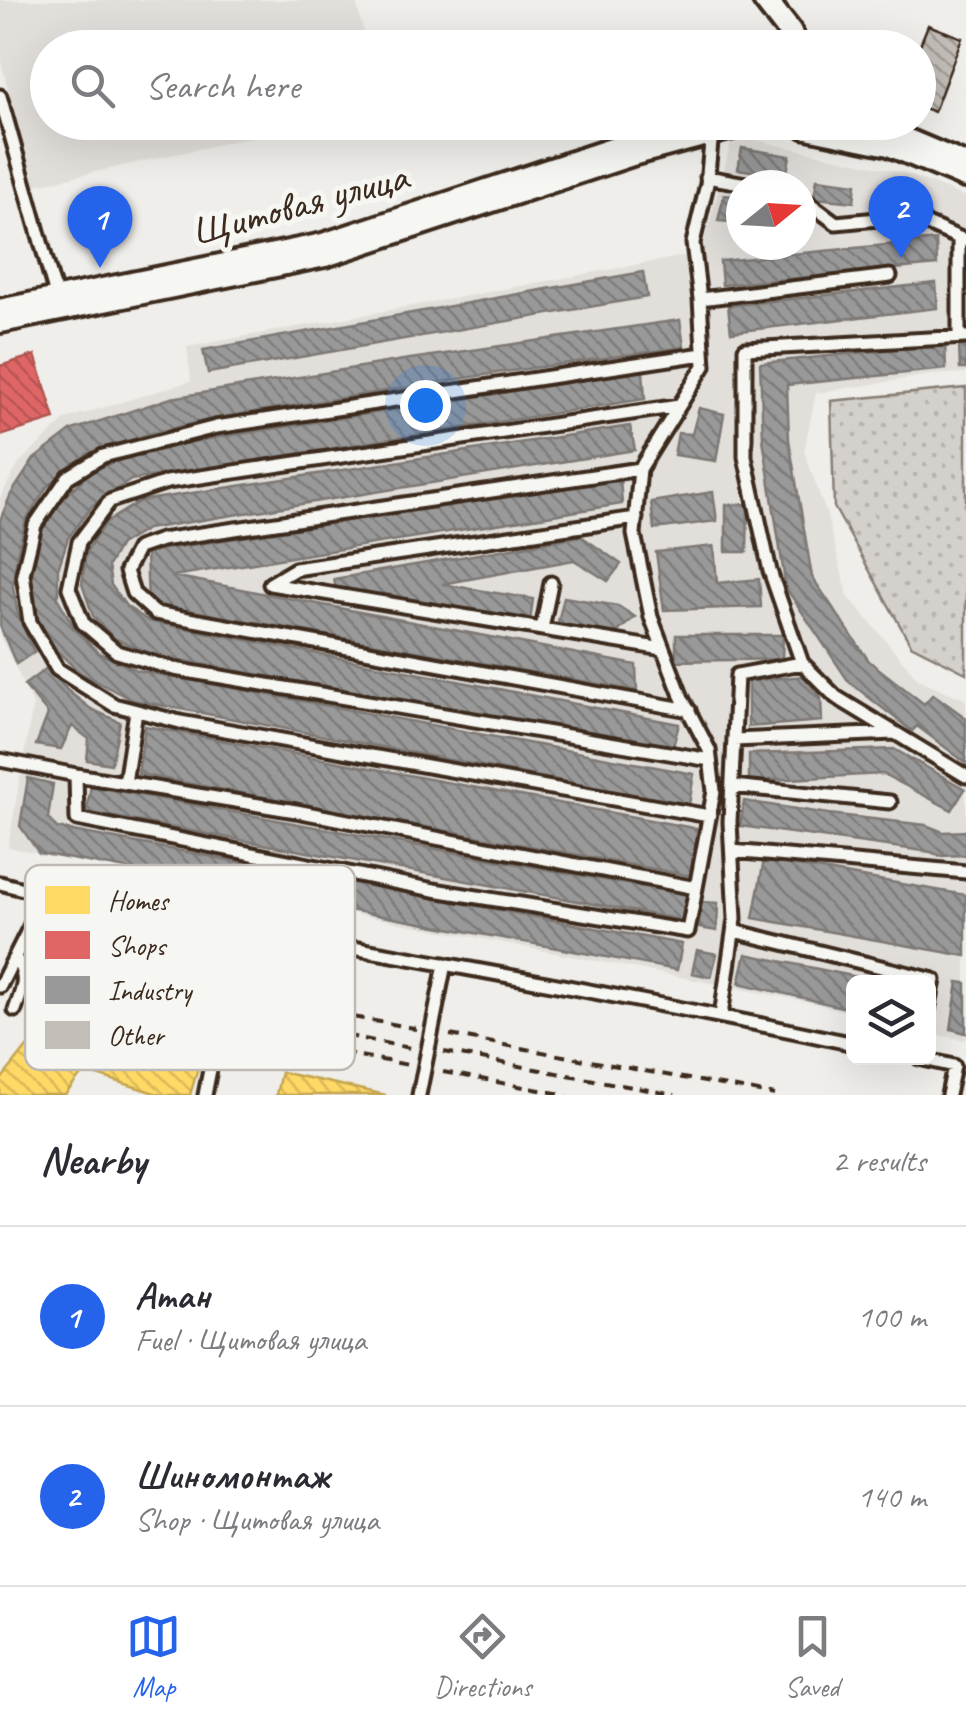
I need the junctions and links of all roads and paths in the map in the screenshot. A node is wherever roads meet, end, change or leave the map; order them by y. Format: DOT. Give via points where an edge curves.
graph roads {
  1 [pos="768,1"];
  2 [pos="789,30"];
  3 [pos="0,96"];
  4 [pos="665,140"];
  5 [pos="718,140"];
  6 [pos="895,140"];
  7 [pos="966,171"];
  8 [pos="707,177"];
  9 [pos="726,180"];
  10 [pos="816,208"];
  11 [pos="962,239"];
  12 [pos="890,276"];
  13 [pos="700,299"];
  14 [pos="59,304"];
  15 [pos="0,316"];
  16 [pos="963,337"];
  17 [pos="703,354"];
  18 [pos="678,406"];
  19 [pos="640,469"];
  20 [pos="636,518"];
  21 [pos="551,583"];
  22 [pos="542,629"];
  23 [pos="664,649"];
  24 [pos="802,664"];
  25 [pos="136,710"];
  26 [pos="688,710"];
  27 [pos="894,733"];
  28 [pos="734,740"];
  29 [pos="0,760"];
  30 [pos="710,760"];
  31 [pos="76,774"];
  32 [pos="966,776"];
  33 [pos="125,782"];
  34 [pos="732,786"];
  35 [pos="890,802"];
  36 [pos="709,816"];
  37 [pos="732,851"];
  38 [pos="308,865"];
  39 [pos="966,872"];
  40 [pos="355,874"];
  41 [pos="0,883"];
  42 [pos="696,888"];
  43 [pos="25,890"];
  44 [pos="734,931"];
  45 [pos="24,939"];
  46 [pos="355,948"];
  47 [pos="15,957"];
  48 [pos="446,964"];
  49 [pos="914,975"];
  50 [pos="0,986"];
  51 [pos="16,1010"];
  52 [pos="721,1016"];
  53 [pos="355,1017"];
  54 [pos="449,1035"];
  55 [pos="846,1042"];
  56 [pos="412,1048"];
  57 [pos="355,1055"];
  58 [pos="936,1062"];
  59 [pos="408,1065"];
  60 [pos="211,1070"];
  61 [pos="442,1072"];
  62 [pos="205,1095"];
  63 [pos="419,1095"];
  64 [pos="567,1095"];
  65 [pos="775,1095"];
  66 [pos="948,1095"];
  1 -- 2 [label="street"];
  3 -- 14 [label="lane"];
  4 -- 14 [label="street, Щитовая улица" via="324,250"];
  5 -- 8 [label="lane"];
  6 -- 7 [label="street"];
  8 -- 9 [label="lane"];
  8 -- 13 [label="lane" via="693,243"];
  10 -- 11 [label="lane" via="836,223 909,216"];
  11 -- 16 [label="lane"];
  12 -- 13 [label="lane"];
  13 -- 17 [label="lane"];
  14 -- 15 [label="street, Щитовая улица"];
  16 -- 24 [label="lane" via="746,349 746,457 770,571"];
  17 -- 18 [label="lane" via="704,366"];
  17 -- 25 [label="lane" via="216,426 103,456 68,476 35,526 22,574 30,622 57,670 114,705"];
  18 -- 19 [label="lane"];
  18 -- 30 [label="lane" via="166,482 110,501 79,542 69,588 83,623 117,652 174,668"];
  19 -- 20 [label="lane"];
  19 -- 26 [label="lane" via="161,540 138,548 126,571 133,594 155,613"];
  20 -- 22 [label="lane" via="295,570 270,584"];
  20 -- 23 [label="lane" via="634,534"];
  21 -- 22 [label="lane"];
  22 -- 23 [label="lane"];
  23 -- 26 [label="lane"];
  24 -- 27 [label="lane" via="836,697"];
  24 -- 28 [label="lane" via="736,675"];
  25 -- 33 [label="lane"];
  25 -- 36 [label="lane"];
  26 -- 30 [label="lane"];
  27 -- 28 [label="lane"];
  27 -- 32 [label="lane"];
  28 -- 34 [label="lane"];
  29 -- 31 [label="lane"];
  30 -- 36 [label="lane"];
  31 -- 33 [label="lane"];
  31 -- 38 [label="lane" via="77,819"];
  33 -- 42 [label="lane"];
  34 -- 35 [label="lane"];
  34 -- 37 [label="lane"];
  36 -- 42 [label="lane"];
  37 -- 39 [label="lane"];
  37 -- 44 [label="lane"];
  40 -- 42 [label="lane" via="688,931"];
  41 -- 43 [label="lane"];
  44 -- 49 [label="lane"];
  44 -- 52 [label="lane"];
  45 -- 47 [label="lane"];
  46 -- 48 [label="lane"];
  47 -- 50 [label="lane"];
  47 -- 51 [label="lane" via="25,980"];
  48 -- 52 [label="lane"];
  48 -- 63 [label="lane"];
  52 -- 55 [label="lane"];
  53 -- 56 [label="path" via="414,1028"];
  54 -- 65 [label="path"];
  57 -- 59 [label="path"];
  58 -- 66 [label="lane" via="954,1066"];
  60 -- 62 [label="lane"];
  61 -- 64 [label="path"];
}
